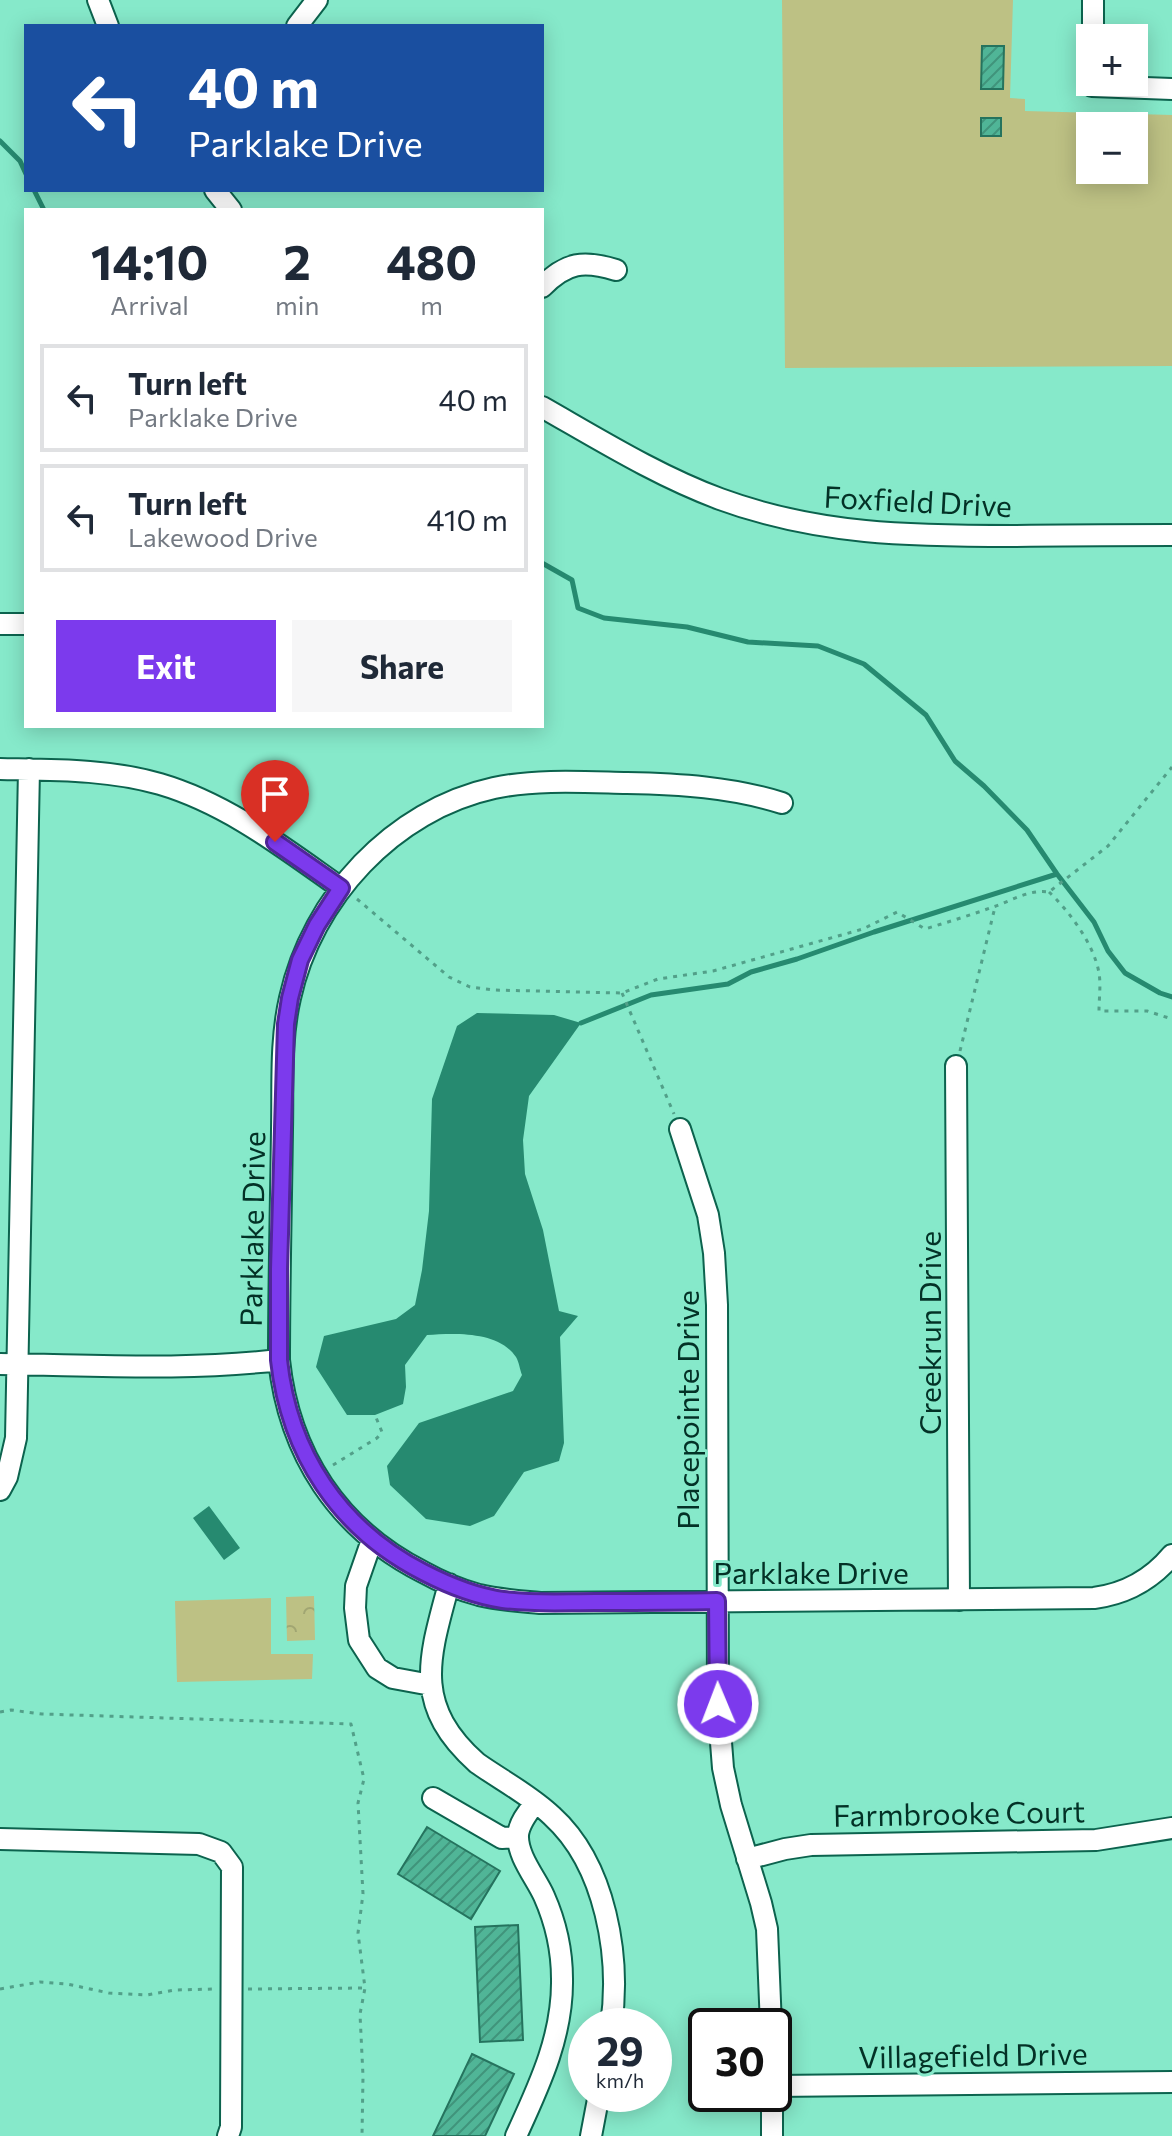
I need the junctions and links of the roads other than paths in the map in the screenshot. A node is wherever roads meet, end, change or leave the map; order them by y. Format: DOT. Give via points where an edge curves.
graph roads {
  1 [pos="98,0"];
  2 [pos="317,0"];
  3 [pos="1093,0"];
  4 [pos="107,24"];
  5 [pos="299,24"];
  6 [pos="1093,24"];
  7 [pos="1148,88"];
  8 [pos="1172,89"];
  9 [pos="217,192"];
  10 [pos="229,208"];
  11 [pos="616,270"];
  12 [pos="544,285"];
  13 [pos="544,408"];
  14 [pos="1172,535"];
  15 [pos="0,624"];
  16 [pos="24,624"];
  17 [pos="0,769"];
  18 [pos="29,769"];
  19 [pos="782,803"];
  20 [pos="341,888"];
  21 [pos="956,1066"];
  22 [pos="680,1129"];
  23 [pos="279,1360"];
  24 [pos="8,1364"];
  25 [pos="0,1490"];
  26 [pos="372,1540"];
  27 [pos="1172,1555"];
  28 [pos="449,1584"];
  29 [pos="959,1600"];
  30 [pos="717,1601"];
  31 [pos="431,1685"];
  32 [pos="433,1798"];
  33 [pos="535,1803"];
  34 [pos="1172,1828"];
  35 [pos="518,1837"];
  36 [pos="0,1839"];
  37 [pos="747,1859"];
  38 [pos="613,2008"];
  39 [pos="770,2008"];
  40 [pos="1172,2082"];
  41 [pos="792,2086"];
  42 [pos="596,2112"];
  43 [pos="772,2112"];
  44 [pos="228,2136"];
  45 [pos="516,2136"];
  46 [pos="591,2136"];
  47 [pos="772,2136"];
  1 -- 4 [label="street"];
  2 -- 5 [label="street"];
  3 -- 6 [label="street"];
  7 -- 8 [label="street"];
  9 -- 10 [label="street"];
  11 -- 12 [label="street" via="583,263 559,272"];
  13 -- 14 [label="street, Foxfield Drive" via="704,492 805,523 893,535"];
  15 -- 16 [label="street"];
  17 -- 18 [label="street"];
  18 -- 20 [label="street" via="111,774 197,797 243,821"];
  18 -- 24 [label="street"];
  19 -- 20 [label="street, Parklake Drive" via="731,790 667,784 538,782 499,787 461,798 393,836"];
  20 -- 23 [label="street, Parklake Drive" via="300,960 286,1024"];
  21 -- 29 [label="street, Creekrun Drive"];
  22 -- 30 [label="street, Placepointe Drive" via="705,1202 714,1253"];
  23 -- 24 [label="street" via="136,1367"];
  23 -- 26 [label="street, Parklake Drive" via="288,1410 302,1447 343,1513"];
  24 -- 25 [label="street" via="16,1438"];
  26 -- 28 [label="street, Parklake Drive" via="404,1563"];
  26 -- 31 [label="street" via="356,1586 359,1640 377,1668 393,1678"];
  27 -- 29 [label="street, Parklake Drive" via="1144,1581 1107,1597"];
  28 -- 30 [label="street, Parklake Drive" via="501,1600 540,1603"];
  28 -- 31 [label="street" via="432,1645"];
  29 -- 30 [label="street, Parklake Drive"];
  30 -- 37 [label="street, Placepointe Drive" via="723,1768"];
  31 -- 33 [label="street" via="443,1723 467,1754"];
  32 -- 35 [label="street" via="502,1838"];
  33 -- 35 [label="street"];
  33 -- 38 [label="street" via="568,1833 598,1888 613,1950"];
  34 -- 37 [label="street, Farmbrooke Court" via="1096,1840 811,1845"];
  35 -- 45 [label="street" via="553,1918 562,1983 553,2048"];
  36 -- 44 [label="street" via="199,1844 221,1852 232,1867"];
  37 -- 39 [label="street, Placepointe Drive" via="767,1929"];
  40 -- 41 [label="street, Villagefield Drive"];
  42 -- 46 [label="street"];
  43 -- 47 [label="street"];
}
